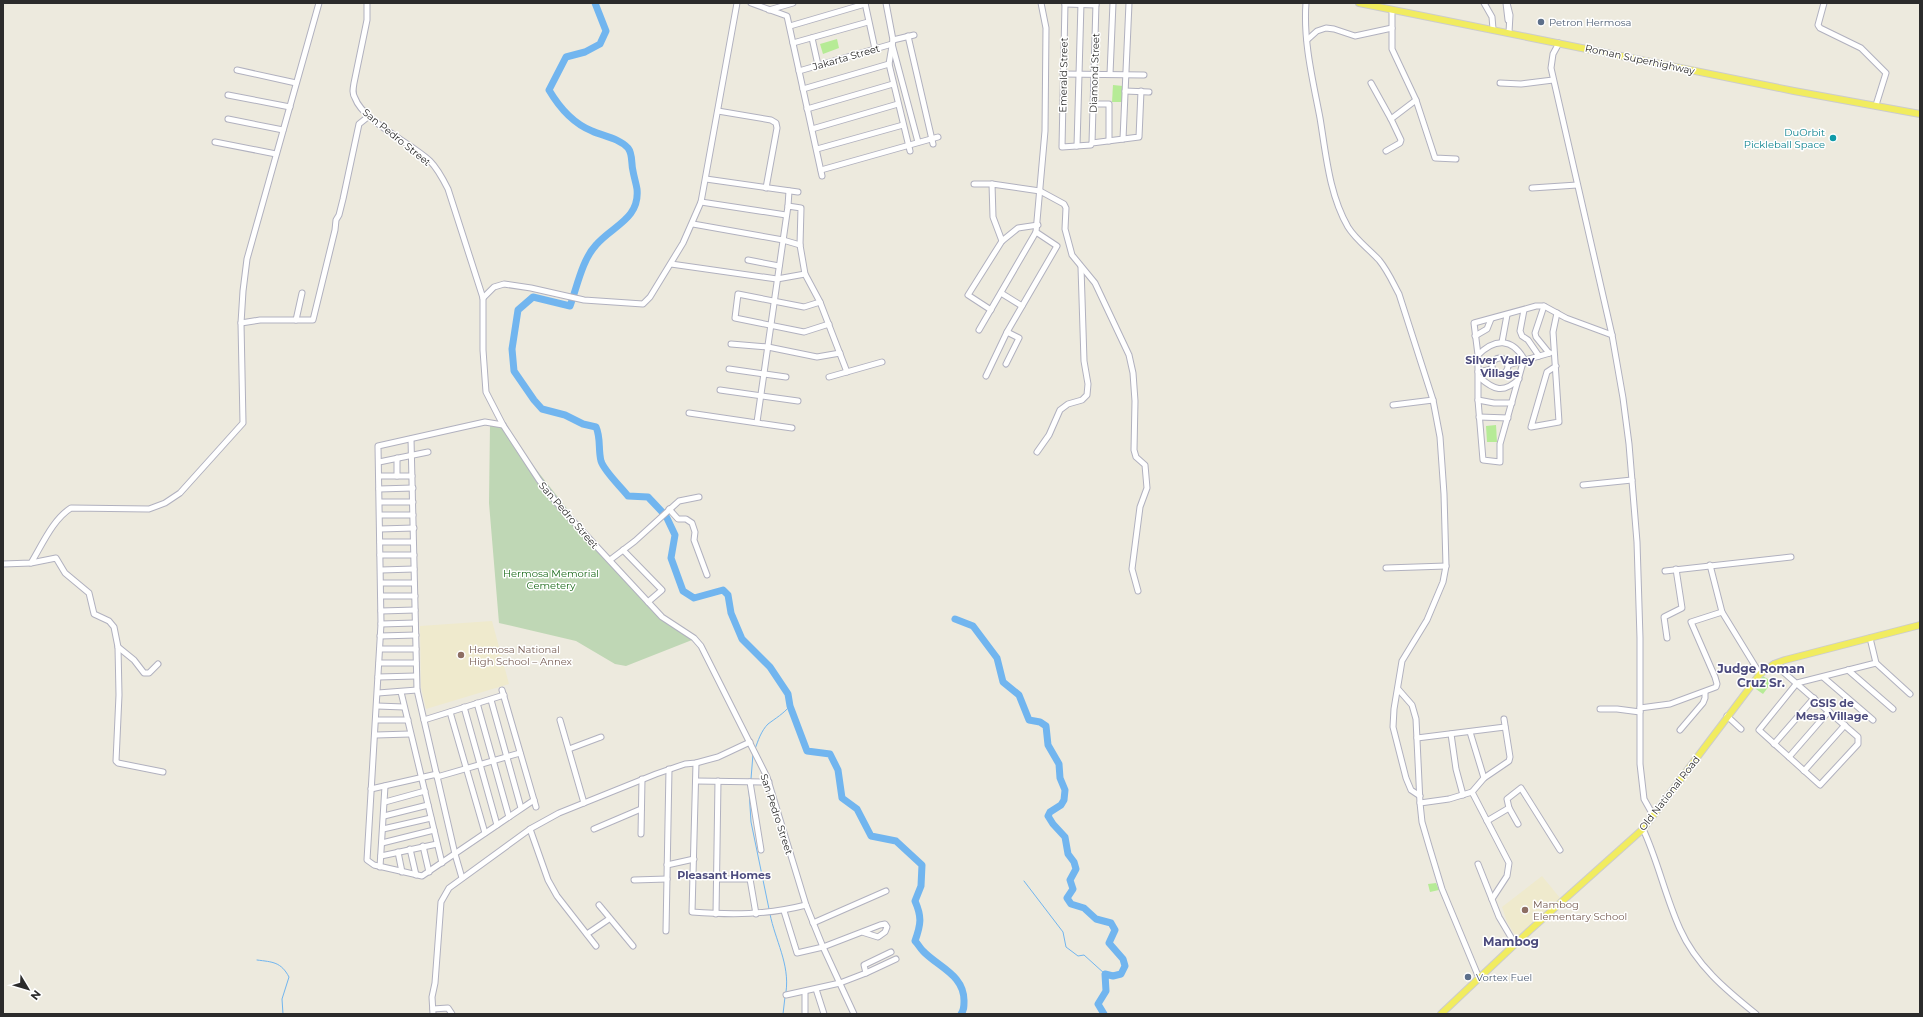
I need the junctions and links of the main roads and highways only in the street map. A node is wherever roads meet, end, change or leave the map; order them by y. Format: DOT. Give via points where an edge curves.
graph roads {
  1 [pos="1360,3"];
  2 [pos="1920,114"];
  3 [pos="1920,625"];
  4 [pos="1441,1014"];
  1 -- 2 [label="main road, Roman Superhighway"];
  3 -- 4 [label="main road, Old National Road" via="1804,654 1774,664 1760,674 1643,829"];
}
